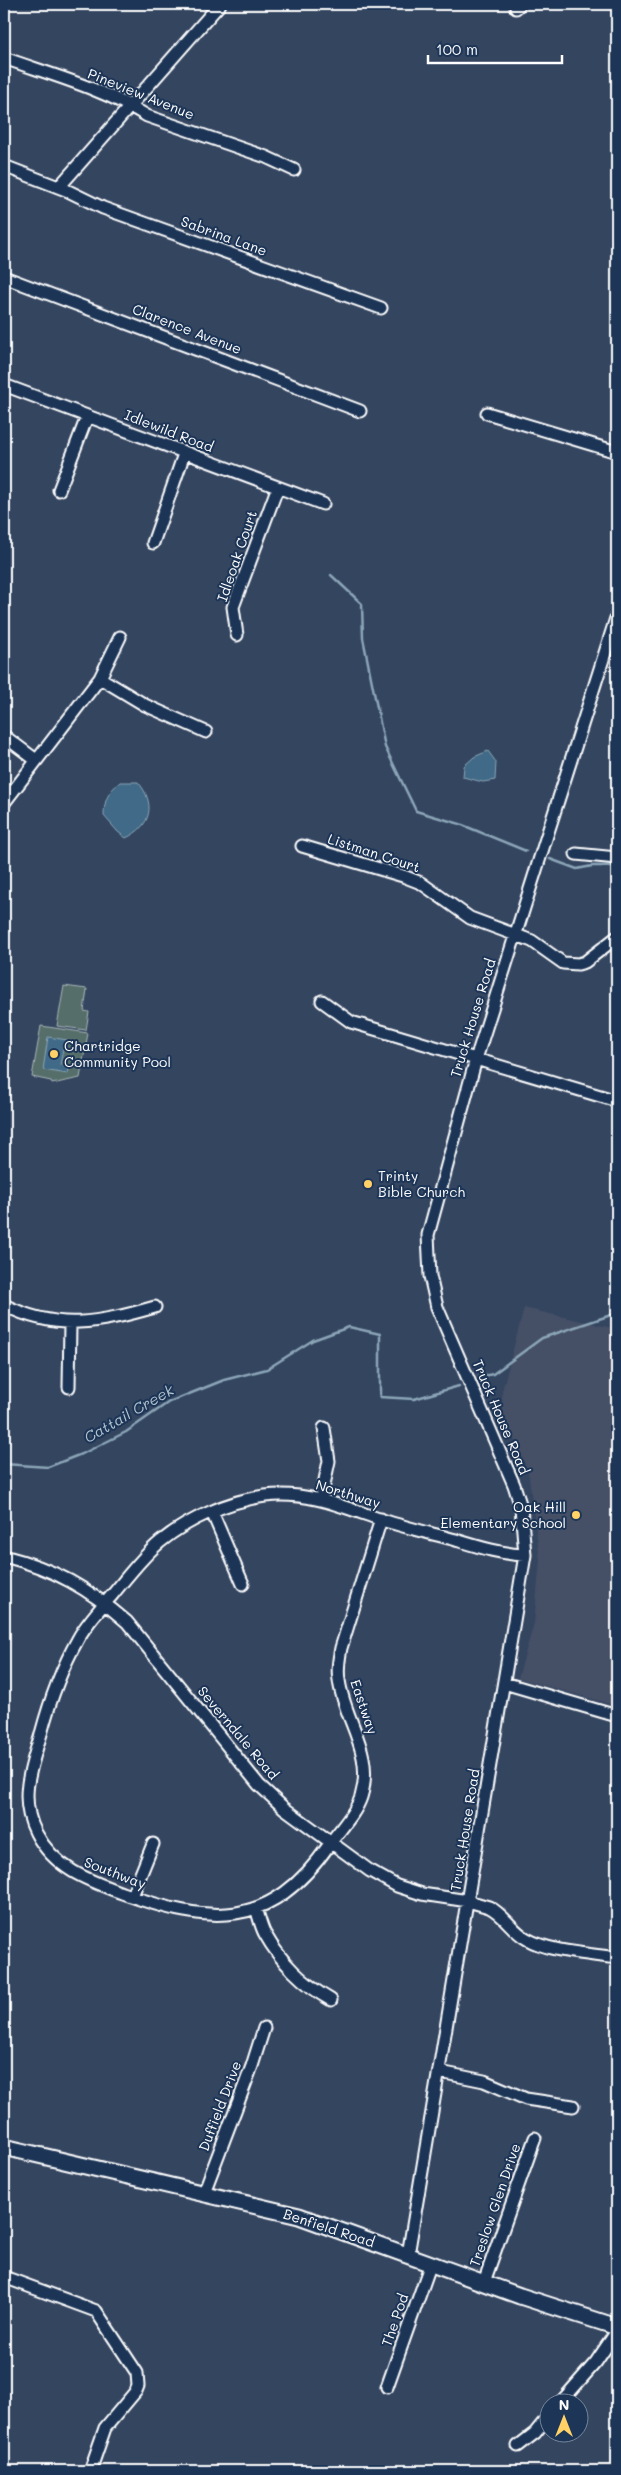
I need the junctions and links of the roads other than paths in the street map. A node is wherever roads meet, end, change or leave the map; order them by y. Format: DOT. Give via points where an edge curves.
graph roads {
  1 [pos="220,4"];
  2 [pos="4,58"];
  3 [pos="132,107"];
  4 [pos="4,166"];
  5 [pos="294,170"];
  6 [pos="59,187"];
  7 [pos="4,277"];
  8 [pos="381,308"];
  9 [pos="4,385"];
  10 [pos="360,411"];
  11 [pos="487,413"];
  12 [pos="87,417"];
  13 [pos="617,452"];
  14 [pos="184,454"];
  15 [pos="277,489"];
  16 [pos="59,490"];
  17 [pos="323,504"];
  18 [pos="153,543"];
  19 [pos="617,615"];
  20 [pos="237,634"];
  21 [pos="120,637"];
  22 [pos="100,678"];
  23 [pos="206,732"];
  24 [pos="4,736"];
  25 [pos="36,760"];
  26 [pos="4,803"];
  27 [pos="302,846"];
  28 [pos="576,854"];
  29 [pos="617,858"];
  30 [pos="514,934"];
  31 [pos="617,937"];
  32 [pos="322,1002"];
  33 [pos="476,1059"];
  34 [pos="617,1102"];
  35 [pos="4,1305"];
  36 [pos="155,1307"];
  37 [pos="70,1324"];
  38 [pos="69,1388"];
  39 [pos="324,1428"];
  40 [pos="321,1499"];
  41 [pos="212,1512"];
  42 [pos="381,1519"];
  43 [pos="525,1555"];
  44 [pos="4,1556"];
  45 [pos="243,1584"];
  46 [pos="105,1603"];
  47 [pos="504,1683"];
  48 [pos="617,1716"];
  49 [pos="331,1841"];
  50 [pos="153,1844"];
  51 [pos="132,1896"];
  52 [pos="468,1901"];
  53 [pos="256,1908"];
  54 [pos="617,1958"];
  55 [pos="331,2000"];
  56 [pos="264,2028"];
  57 [pos="440,2072"];
  58 [pos="573,2106"];
  59 [pos="535,2138"];
  60 [pos="4,2147"];
  61 [pos="202,2195"];
  62 [pos="408,2255"];
  63 [pos="431,2263"];
  64 [pos="4,2277"];
  65 [pos="484,2282"];
  66 [pos="617,2326"];
  67 [pos="617,2331"];
  68 [pos="387,2387"];
  69 [pos="570,2392"];
  70 [pos="538,2429"];
  71 [pos="518,2446"];
  72 [pos="90,2471"];
  1 -- 3 [label="street"];
  2 -- 3 [label="street, Pineview Avenue"];
  3 -- 5 [label="street, Pineview Avenue" via="147,116 266,157"];
  3 -- 6 [label="street"];
  4 -- 6 [label="street, Sabrina Lane"];
  6 -- 8 [label="street, Sabrina Lane" via="103,208"];
  7 -- 10 [label="street, Clarence Avenue"];
  9 -- 12 [label="street, Idlewild Road"];
  11 -- 13 [label="street"];
  12 -- 14 [label="street, Idlewild Road"];
  12 -- 16 [label="street"];
  14 -- 15 [label="street, Idlewild Road"];
  14 -- 18 [label="street"];
  15 -- 17 [label="street, Idlewild Road"];
  15 -- 20 [label="street, Idleoak Court" via="233,608"];
  19 -- 30 [label="street, Truck House Road"];
  21 -- 22 [label="street"];
  22 -- 23 [label="street" via="145,705"];
  22 -- 25 [label="street"];
  24 -- 25 [label="street"];
  25 -- 26 [label="street"];
  27 -- 30 [label="street, Listman Court" via="403,876 421,884 470,918"];
  28 -- 29 [label="street"];
  30 -- 31 [label="street, Listman Court" via="532,941 557,960 571,964 592,958"];
  30 -- 33 [label="street, Truck House Road"];
  32 -- 33 [label="street" via="351,1022"];
  33 -- 34 [label="street"];
  33 -- 43 [label="street, Truck House Road" via="431,1218 427,1251 437,1307 521,1507"];
  35 -- 37 [label="street" via="33,1318"];
  36 -- 37 [label="street" via="109,1319"];
  37 -- 38 [label="street"];
  39 -- 40 [label="street" via="329,1461"];
  40 -- 41 [label="street, Northway" via="262,1497"];
  40 -- 42 [label="street, Northway"];
  41 -- 45 [label="street"];
  41 -- 46 [label="street, Northway" via="160,1542"];
  42 -- 43 [label="street, Northway" via="499,1553"];
  42 -- 49 [label="street, Eastway" via="341,1648 338,1668 342,1691 361,1744 364,1761 362,1791 352,1814"];
  43 -- 47 [label="street, Truck House Road"];
  44 -- 46 [label="street, Severndale Road" via="64,1576"];
  46 -- 49 [label="street, Severndale Road" via="128,1622 259,1785 284,1808"];
  46 -- 51 [label="street, Southway" via="80,1635 51,1698 29,1771 27,1802 37,1835 54,1859 84,1879"];
  47 -- 48 [label="street"];
  47 -- 52 [label="street, Truck House Road"];
  49 -- 52 [label="street, Severndale Road" via="370,1871 404,1889"];
  49 -- 53 [label="street, Southway" via="295,1885"];
  50 -- 51 [label="street"];
  51 -- 53 [label="street, Southway" via="181,1912 203,1915 225,1915"];
  52 -- 54 [label="street, Severndale Road" via="496,1910 519,1934 533,1942"];
  52 -- 57 [label="street, Truck House Road"];
  53 -- 55 [label="street" via="264,1934 276,1950 301,1980"];
  56 -- 61 [label="street, Duffield Drive"];
  57 -- 58 [label="street" via="484,2081 526,2099"];
  57 -- 62 [label="street, Truck House Road"];
  59 -- 65 [label="street, Treslow Glen Drive"];
  60 -- 61 [label="main road, Benfield Road"];
  61 -- 62 [label="main road, Benfield Road" via="300,2216"];
  62 -- 63 [label="main road, Benfield Road"];
  63 -- 65 [label="main road, Benfield Road"];
  63 -- 68 [label="street, The Pod"];
  64 -- 72 [label="street" via="96,2311 137,2373 138,2386 105,2428"];
  65 -- 66 [label="main road, Benfield Road"];
  67 -- 69 [label="street"];
  70 -- 71 [label="street"];
}
